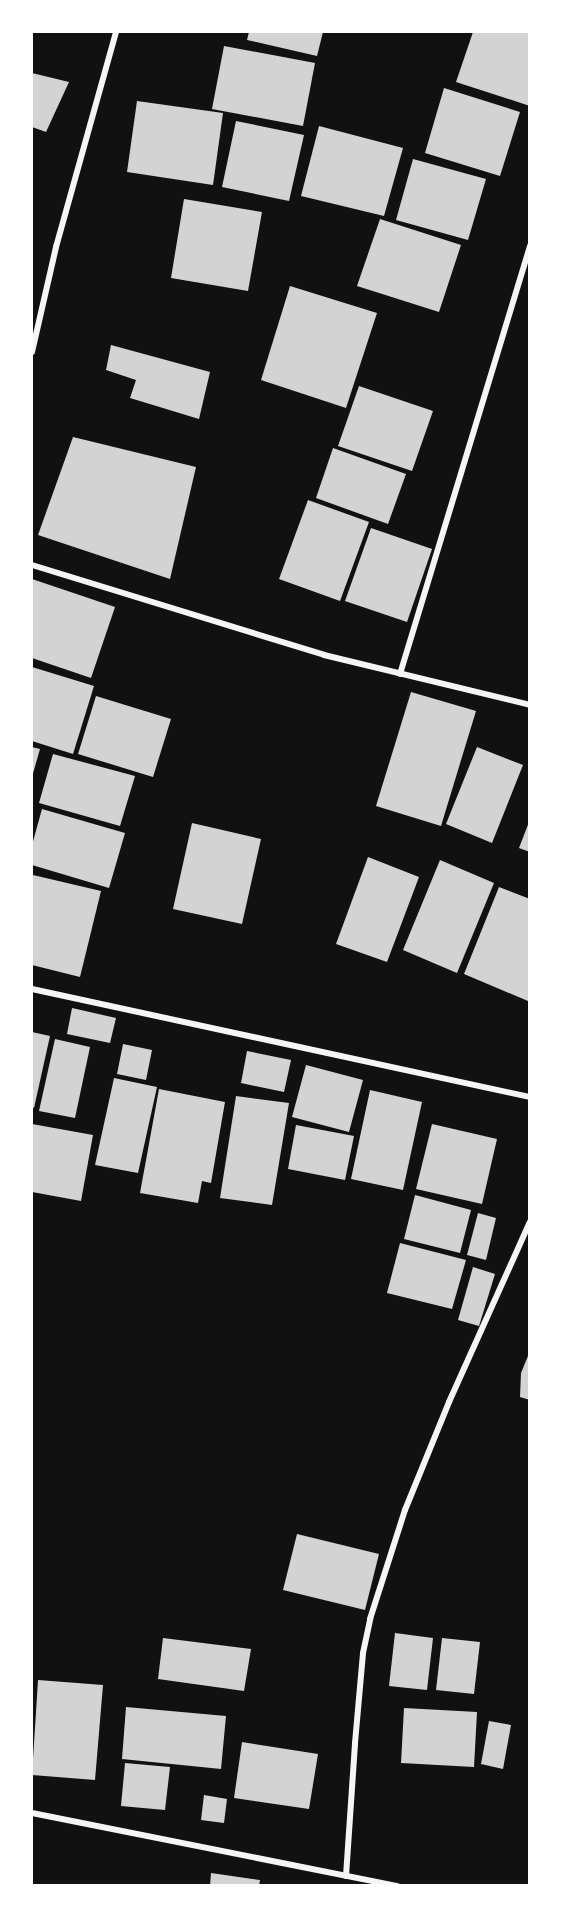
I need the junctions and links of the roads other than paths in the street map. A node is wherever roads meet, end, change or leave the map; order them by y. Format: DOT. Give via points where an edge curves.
graph roads {
  1 [pos="116,32"];
  2 [pos="530,245"];
  3 [pos="32,352"];
  4 [pos="32,565"];
  5 [pos="400,674"];
  6 [pos="530,705"];
  7 [pos="32,989"];
  8 [pos="530,1098"];
  9 [pos="530,1222"];
  10 [pos="32,1813"];
  11 [pos="346,1876"];
  12 [pos="398,1886"];
  1 -- 3 [label="street" via="56,247"];
  2 -- 5 [label="street"];
  4 -- 5 [label="street" via="324,655"];
  5 -- 6 [label="street"];
  7 -- 8 [label="street"];
  9 -- 11 [label="street" via="448,1402 405,1510 370,1619 363,1653"];
  10 -- 11 [label="street"];
  11 -- 12 [label="street"];
}
